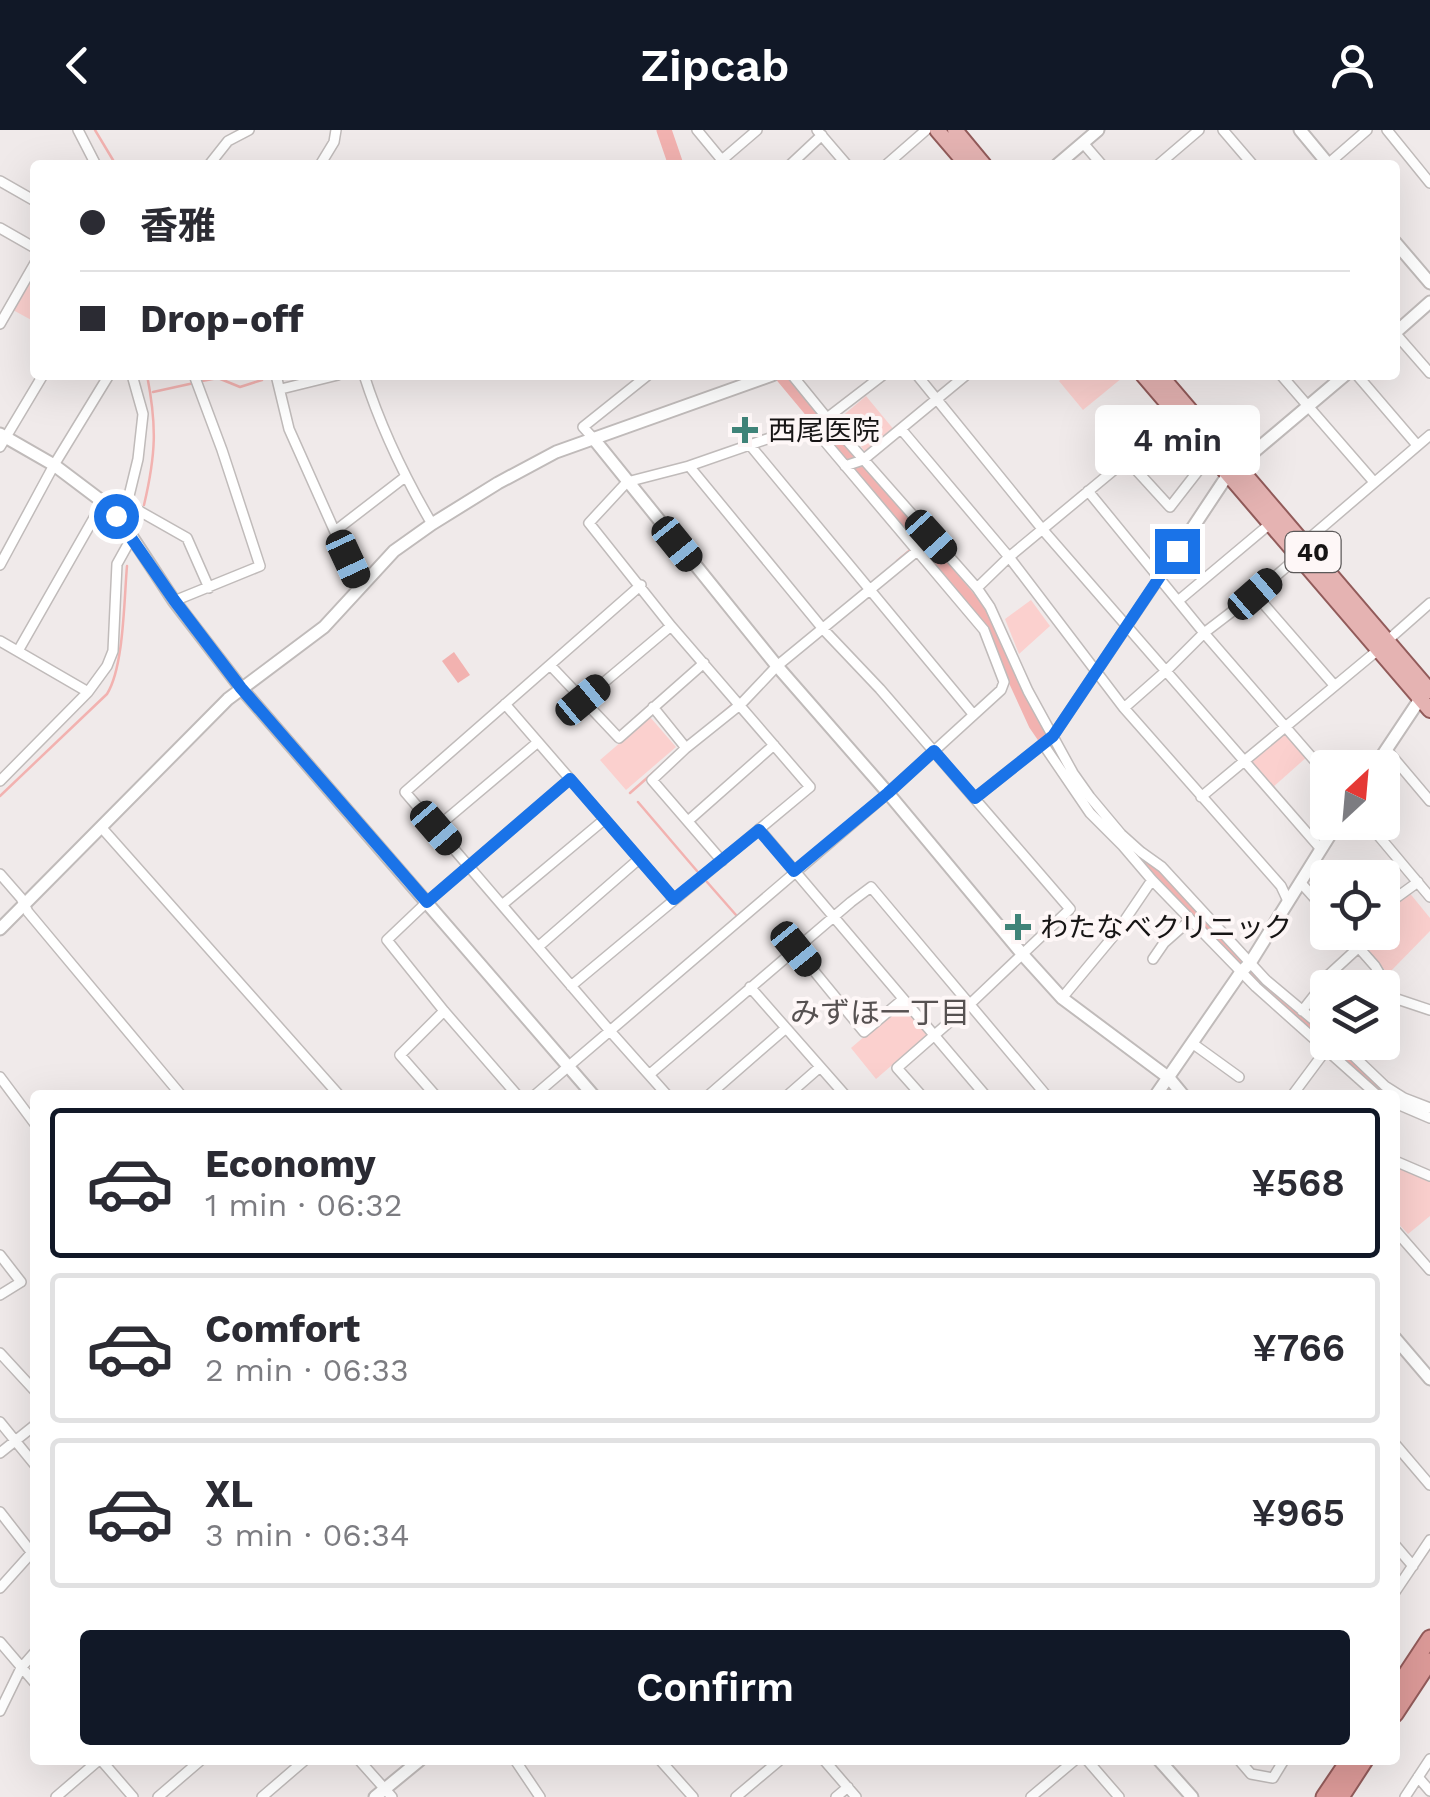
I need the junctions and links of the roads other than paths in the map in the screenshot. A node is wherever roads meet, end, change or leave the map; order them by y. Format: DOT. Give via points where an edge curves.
graph roads {
  1 [pos="78,130"];
  2 [pos="249,130"];
  3 [pos="336,130"];
  4 [pos="697,130"];
  5 [pos="758,130"];
  6 [pos="926,130"];
  7 [pos="937,130"];
  8 [pos="954,130"];
  9 [pos="1098,130"];
  10 [pos="1200,130"];
  11 [pos="1223,130"];
  12 [pos="1300,130"];
  13 [pos="1367,130"];
  14 [pos="1388,130"];
  15 [pos="820,133"];
  16 [pos="1083,143"];
  17 [pos="1169,155"];
  18 [pos="93,160"];
  19 [pos="213,160"];
  20 [pos="323,160"];
  21 [pos="722,160"];
  22 [pos="727,160"];
  23 [pos="795,160"];
  24 [pos="844,160"];
  25 [pos="895,160"];
  26 [pos="963,160"];
  27 [pos="980,160"];
  28 [pos="1063,160"];
  29 [pos="1098,160"];
  30 [pos="1164,160"];
  31 [pos="1174,160"];
  32 [pos="1249,160"];
  33 [pos="1326,160"];
  34 [pos="1333,160"];
  35 [pos="0,181"];
  36 [pos="1430,182"];
  37 [pos="30,199"];
  38 [pos="0,228"];
  39 [pos="30,245"];
  40 [pos="1400,248"];
  41 [pos="30,272"];
  42 [pos="1430,283"];
  43 [pos="1430,302"];
  44 [pos="0,324"];
  45 [pos="1400,329"];
  46 [pos="1400,339"];
  47 [pos="1430,374"];
  48 [pos="40,380"];
  49 [pos="105,380"];
  50 [pos="133,380"];
  51 [pos="196,380"];
  52 [pos="278,380"];
  53 [pos="300,380"];
  54 [pos="366,380"];
  55 [pos="642,380"];
  56 [pos="758,380"];
  57 [pos="796,380"];
  58 [pos="876,380"];
  59 [pos="921,380"];
  60 [pos="960,380"];
  61 [pos="1148,380"];
  62 [pos="1170,380"];
  63 [pos="1285,380"];
  64 [pos="1339,380"];
  65 [pos="1360,380"];
  66 [pos="281,390"];
  67 [pos="937,400"];
  68 [pos="1308,406"];
  69 [pos="1178,416"];
  70 [pos="827,418"];
  71 [pos="901,429"];
  72 [pos="1430,434"];
  73 [pos="593,438"];
  74 [pos="2,440"];
  75 [pos="749,444"];
  76 [pos="1417,445"];
  77 [pos="1212,453"];
  78 [pos="863,460"];
  79 [pos="1127,460"];
  80 [pos="54,464"];
  81 [pos="689,466"];
  82 [pos="845,466"];
  83 [pos="1234,469"];
  84 [pos="405,476"];
  85 [pos="627,482"];
  86 [pos="1374,482"];
  87 [pos="1088,492"];
  88 [pos="103,502"];
  89 [pos="126,504"];
  90 [pos="116,516"];
  91 [pos="1271,523"];
  92 [pos="432,524"];
  93 [pos="1043,530"];
  94 [pos="335,531"];
  95 [pos="132,537"];
  96 [pos="1302,549"];
  97 [pos="917,551"];
  98 [pos="1009,557"];
  99 [pos="0,564"];
  100 [pos="1160,577"];
  101 [pos="641,585"];
  102 [pos="209,588"];
  103 [pos="360,588"];
  104 [pos="976,588"];
  105 [pos="871,590"];
  106 [pos="1255,594"];
  107 [pos="174,600"];
  108 [pos="1178,601"];
  109 [pos="1430,603"];
  110 [pos="1127,624"];
  111 [pos="672,626"];
  112 [pos="823,629"];
  113 [pos="1204,633"];
  114 [pos="0,640"];
  115 [pos="1382,645"];
  116 [pos="18,651"];
  117 [pos="704,663"];
  118 [pos="550,664"];
  119 [pos="778,666"];
  120 [pos="1096,669"];
  121 [pos="1166,671"];
  122 [pos="1334,685"];
  123 [pos="241,688"];
  124 [pos="1426,691"];
  125 [pos="88,692"];
  126 [pos="583,700"];
  127 [pos="505,704"];
  128 [pos="741,704"];
  129 [pos="653,707"];
  130 [pos="1124,708"];
  131 [pos="973,714"];
  132 [pos="1285,726"];
  133 [pos="1053,736"];
  134 [pos="538,742"];
  135 [pos="1043,744"];
  136 [pos="774,745"];
  137 [pos="686,748"];
  138 [pos="1386,749"];
  139 [pos="934,751"];
  140 [pos="1310,755"];
  141 [pos="1242,761"];
  142 [pos="570,779"];
  143 [pos="0,781"];
  144 [pos="888,793"];
  145 [pos="1201,797"];
  146 [pos="975,798"];
  147 [pos="1430,801"];
  148 [pos="605,819"];
  149 [pos="688,821"];
  150 [pos="101,827"];
  151 [pos="436,828"];
  152 [pos="759,830"];
  153 [pos="1327,840"];
  154 [pos="1382,840"];
  155 [pos="1321,849"];
  156 [pos="640,859"];
  157 [pos="722,861"];
  158 [pos="468,866"];
  159 [pos="794,871"];
  160 [pos="0,874"];
  161 [pos="1152,880"];
  162 [pos="1300,882"];
  163 [pos="1418,882"];
  164 [pos="1310,893"];
  165 [pos="1400,895"];
  166 [pos="1430,897"];
  167 [pos="674,899"];
  168 [pos="1288,901"];
  169 [pos="427,902"];
  170 [pos="24,904"];
  171 [pos="502,905"];
  172 [pos="833,918"];
  173 [pos="1190,920"];
  174 [pos="0,929"];
  175 [pos="538,947"];
  176 [pos="796,949"];
  177 [pos="1356,950"];
  178 [pos="1360,950"];
  179 [pos="1023,955"];
  180 [pos="1154,958"];
  181 [pos="1245,968"];
  182 [pos="1334,970"];
  183 [pos="1377,970"];
  184 [pos="571,986"];
  185 [pos="750,987"];
  186 [pos="1062,998"];
  187 [pos="902,1000"];
  188 [pos="1310,1000"];
  189 [pos="1400,1000"];
  190 [pos="970,1004"];
  191 [pos="1302,1010"];
  192 [pos="1430,1010"];
  193 [pos="444,1012"];
  194 [pos="1310,1017"];
  195 [pos="786,1028"];
  196 [pos="610,1031"];
  197 [pos="1310,1034"];
  198 [pos="933,1036"];
  199 [pos="1192,1043"];
  200 [pos="1319,1060"];
  201 [pos="1337,1060"];
  202 [pos="1345,1060"];
  203 [pos="1359,1060"];
  204 [pos="1342,1064"];
  205 [pos="569,1066"];
  206 [pos="820,1067"];
  207 [pos="650,1074"];
  208 [pos="0,1077"];
  209 [pos="1239,1077"];
  210 [pos="1169,1078"];
  211 [pos="177,1090"];
  212 [pos="335,1090"];
  213 [pos="431,1090"];
  214 [pos="513,1090"];
  215 [pos="541,1090"];
  216 [pos="589,1090"];
  217 [pos="663,1090"];
  218 [pos="714,1090"];
  219 [pos="794,1090"];
  220 [pos="841,1090"];
  221 [pos="916,1090"];
  222 [pos="981,1090"];
  223 [pos="1042,1090"];
  224 [pos="1160,1090"];
  225 [pos="1179,1090"];
  226 [pos="1296,1090"];
  227 [pos="1371,1090"];
  228 [pos="1391,1090"];
  229 [pos="1400,1095"];
  230 [pos="1400,1105"];
  231 [pos="1430,1108"];
  232 [pos="30,1117"];
  233 [pos="1430,1118"];
  234 [pos="1400,1162"];
  235 [pos="1430,1176"];
  236 [pos="1400,1236"];
  237 [pos="0,1254"];
  238 [pos="1430,1270"];
  239 [pos="0,1295"];
  240 [pos="1400,1344"];
  241 [pos="0,1353"];
  242 [pos="1430,1379"];
  243 [pos="30,1386"];
  244 [pos="0,1422"];
  245 [pos="30,1429"];
  246 [pos="15,1440"];
  247 [pos="1400,1450"];
  248 [pos="0,1453"];
  249 [pos="30,1459"];
  250 [pos="1430,1485"];
  251 [pos="0,1512"];
  252 [pos="1430,1540"];
  253 [pos="30,1547"];
  254 [pos="1400,1552"];
  255 [pos="30,1554"];
  256 [pos="1413,1566"];
  257 [pos="1400,1585"];
  258 [pos="0,1588"];
  259 [pos="1430,1638"];
  260 [pos="0,1642"];
  261 [pos="30,1658"];
  262 [pos="1430,1661"];
  263 [pos="21,1668"];
  264 [pos="30,1678"];
  265 [pos="1400,1683"];
  266 [pos="1400,1706"];
  267 [pos="0,1710"];
  268 [pos="1430,1759"];
  269 [pos="94,1765"];
  270 [pos="105,1765"];
  271 [pos="195,1765"];
  272 [pos="299,1765"];
  273 [pos="362,1765"];
  274 [pos="415,1765"];
  275 [pos="518,1765"];
  276 [pos="664,1765"];
  277 [pos="774,1765"];
  278 [pos="828,1765"];
  279 [pos="1068,1765"];
  280 [pos="1092,1765"];
  281 [pos="1163,1765"];
  282 [pos="1243,1765"];
  283 [pos="1281,1765"];
  284 [pos="1346,1765"];
  285 [pos="1362,1765"];
  286 [pos="1418,1777"];
  287 [pos="848,1787"];
  288 [pos="1430,1791"];
  289 [pos="384,1794"];
  290 [pos="1117,1796"];
  291 [pos="56,1797"];
  292 [pos="134,1797"];
  293 [pos="158,1797"];
  294 [pos="262,1797"];
  295 [pos="540,1797"];
  296 [pos="693,1797"];
  297 [pos="736,1797"];
  298 [pos="836,1797"];
  299 [pos="856,1797"];
  300 [pos="1031,1797"];
  301 [pos="1192,1797"];
  302 [pos="1324,1797"];
  303 [pos="1341,1797"];
  304 [pos="1406,1797"];
  1 -- 18 [label="street"];
  2 -- 19 [label="street"];
  3 -- 20 [label="street"];
  4 -- 21 [label="street"];
  5 -- 22 [label="street"];
  6 -- 25 [label="street"];
  7 -- 26 [label="main road"];
  8 -- 27 [label="main road"];
  9 -- 16 [label="street"];
  10 -- 17 [label="street"];
  11 -- 32 [label="street"];
  12 -- 33 [label="street"];
  13 -- 34 [label="street"];
  14 -- 36 [label="street"];
  15 -- 23 [label="street"];
  15 -- 24 [label="street"];
  16 -- 28 [label="street"];
  16 -- 29 [label="street"];
  17 -- 30 [label="street"];
  17 -- 31 [label="street"];
  35 -- 37 [label="street"];
  38 -- 39 [label="street"];
  40 -- 42 [label="street"];
  41 -- 44 [label="street"];
  43 -- 45 [label="street"];
  46 -- 47 [label="street"];
  48 -- 74 [label="street"];
  49 -- 80 [label="street"];
  50 -- 89 [label="street" via="143,414"];
  51 -- 102 [label="street" via="260,566"];
  52 -- 66 [label="street"];
  53 -- 66 [label="street"];
  54 -- 84 [label="street"];
  55 -- 73 [label="street" via="583,427"];
  56 -- 73 [label="street"];
  57 -- 70 [label="street"];
  58 -- 70 [label="street"];
  59 -- 67 [label="street"];
  60 -- 67 [label="street"];
  61 -- 69 [label="main road, 40"];
  62 -- 83 [label="main road, 40"];
  63 -- 68 [label="street"];
  64 -- 68 [label="street"];
  65 -- 76 [label="street"];
  66 -- 94 [label="street" via="289,429"];
  67 -- 71 [label="street"];
  67 -- 93 [label="street"];
  68 -- 83 [label="street"];
  68 -- 86 [label="street"];
  69 -- 77 [label="main road, 40"];
  69 -- 79 [label="street"];
  70 -- 78 [label="street"];
  71 -- 78 [label="street"];
  71 -- 98 [label="street"];
  72 -- 76 [label="street"];
  73 -- 85 [label="street"];
  73 -- 92 [label="street" via="498,482"];
  74 -- 80 [label="street"];
  75 -- 81 [label="street"];
  75 -- 82 [label="street" via="810,424"];
  75 -- 105 [label="street"];
  76 -- 86 [label="street"];
  77 -- 79 [label="street" via="1170,507"];
  77 -- 83 [label="main road, 40"];
  78 -- 82 [label="street"];
  78 -- 104 [label="street"];
  79 -- 87 [label="street"];
  80 -- 88 [label="street"];
  80 -- 99 [label="street"];
  81 -- 85 [label="street"];
  81 -- 112 [label="street"];
  82 -- 97 [label="street"];
  83 -- 91 [label="main road, 40"];
  83 -- 96 [label="main road, 40"];
  83 -- 100 [label="street"];
  84 -- 92 [label="street"];
  84 -- 94 [label="street"];
  85 -- 101 [label="street" via="589,523"];
  85 -- 119 [label="street"];
  86 -- 96 [label="street"];
  87 -- 93 [label="street"];
  87 -- 100 [label="street"];
  88 -- 90 [label="street"];
  88 -- 116 [label="street"];
  89 -- 90 [label="street"];
  89 -- 102 [label="street" via="187,538"];
  90 -- 95 [label="street"];
  91 -- 96 [label="main road, 40"];
  91 -- 108 [label="street"];
  92 -- 103 [label="street" via="394,551"];
  93 -- 98 [label="street"];
  93 -- 110 [label="street"];
  94 -- 103 [label="street"];
  95 -- 107 [label="street"];
  95 -- 125 [label="street" via="117,564 113,651"];
  96 -- 106 [label="street"];
  96 -- 115 [label="main road, 40"];
  97 -- 105 [label="street"];
  97 -- 131 [label="street" via="984,630 1004,682"];
  98 -- 104 [label="street"];
  98 -- 120 [label="street"];
  100 -- 108 [label="street"];
  100 -- 110 [label="street"];
  101 -- 111 [label="street"];
  101 -- 118 [label="street"];
  102 -- 107 [label="street"];
  103 -- 123 [label="street" via="324,626"];
  104 -- 133 [label="street"];
  105 -- 112 [label="street"];
  105 -- 131 [label="street"];
  106 -- 113 [label="street"];
  106 -- 122 [label="street"];
  107 -- 123 [label="street"];
  108 -- 113 [label="street"];
  109 -- 115 [label="street"];
  110 -- 120 [label="street"];
  110 -- 121 [label="street"];
  111 -- 117 [label="street"];
  111 -- 126 [label="street"];
  112 -- 119 [label="street"];
  112 -- 139 [label="street"];
  113 -- 121 [label="street"];
  113 -- 132 [label="street"];
  114 -- 116 [label="street"];
  115 -- 122 [label="street"];
  115 -- 124 [label="main road, 40"];
  116 -- 125 [label="street"];
  117 -- 128 [label="street"];
  117 -- 129 [label="street"];
  118 -- 126 [label="street"];
  118 -- 127 [label="street"];
  119 -- 128 [label="street"];
  119 -- 144 [label="street"];
  120 -- 130 [label="street"];
  120 -- 133 [label="street"];
  121 -- 130 [label="street"];
  121 -- 141 [label="street"];
  122 -- 132 [label="street"];
  123 -- 150 [label="street"];
  123 -- 169 [label="street"];
  124 -- 138 [label="street"];
  125 -- 143 [label="street"];
  126 -- 129 [label="street" via="619,738"];
  127 -- 134 [label="street"];
  127 -- 151 [label="street" via="405,792"];
  128 -- 136 [label="street"];
  128 -- 137 [label="street"];
  129 -- 137 [label="street"];
  130 -- 145 [label="street"];
  131 -- 139 [label="street"];
  132 -- 140 [label="street"];
  132 -- 141 [label="street"];
  133 -- 135 [label="street"];
  133 -- 181 [label="street" via="1121,834 1162,867"];
  134 -- 142 [label="street"];
  134 -- 151 [label="street"];
  135 -- 146 [label="street"];
  135 -- 161 [label="street" via="1090,813"];
  136 -- 149 [label="street"];
  136 -- 152 [label="street" via="810,787"];
  137 -- 149 [label="street" via="652,780"];
  138 -- 147 [label="street"];
  139 -- 144 [label="street"];
  139 -- 146 [label="street"];
  141 -- 145 [label="street"];
  141 -- 155 [label="street"];
  142 -- 148 [label="street"];
  142 -- 158 [label="street"];
  144 -- 159 [label="street"];
  144 -- 179 [label="street"];
  145 -- 168 [label="street"];
  146 -- 179 [label="street" via="1070,909"];
  148 -- 156 [label="street"];
  148 -- 171 [label="street"];
  149 -- 157 [label="street"];
  150 -- 170 [label="street"];
  150 -- 212 [label="street"];
  151 -- 158 [label="street"];
  152 -- 157 [label="street"];
  152 -- 159 [label="street"];
  153 -- 155 [label="street"];
  154 -- 163 [label="street"];
  155 -- 162 [label="street"];
  156 -- 167 [label="street"];
  156 -- 175 [label="street"];
  157 -- 167 [label="street"];
  158 -- 169 [label="street"];
  158 -- 171 [label="street"];
  159 -- 172 [label="street"];
  159 -- 196 [label="street"];
  160 -- 170 [label="street"];
  161 -- 173 [label="street"];
  161 -- 186 [label="street"];
  162 -- 164 [label="street"];
  162 -- 168 [label="street"];
  163 -- 165 [label="street"];
  163 -- 166 [label="street"];
  167 -- 184 [label="street"];
  168 -- 181 [label="street"];
  169 -- 193 [label="street" via="387,940"];
  169 -- 205 [label="street"];
  170 -- 174 [label="street"];
  170 -- 211 [label="street"];
  171 -- 175 [label="street"];
  172 -- 176 [label="street"];
  172 -- 187 [label="street"];
  172 -- 190 [label="street" via="871,887"];
  173 -- 180 [label="street"];
  173 -- 181 [label="street"];
  175 -- 184 [label="street"];
  176 -- 185 [label="street"];
  176 -- 187 [label="street" via="864,1032"];
  177 -- 182 [label="street"];
  178 -- 183 [label="street"];
  179 -- 186 [label="street"];
  179 -- 190 [label="street"];
  181 -- 191 [label="street"];
  181 -- 197 [label="street"];
  181 -- 199 [label="street"];
  184 -- 196 [label="street"];
  185 -- 195 [label="street"];
  185 -- 207 [label="street"];
  186 -- 210 [label="street"];
  187 -- 198 [label="street"];
  188 -- 191 [label="street"];
  189 -- 192 [label="street"];
  190 -- 198 [label="street"];
  190 -- 223 [label="street"];
  191 -- 194 [label="street"];
  193 -- 213 [label="street" via="400,1054"];
  193 -- 214 [label="street"];
  195 -- 206 [label="street"];
  195 -- 218 [label="street"];
  196 -- 205 [label="street"];
  196 -- 207 [label="street"];
  198 -- 221 [label="street" via="896,1068"];
  198 -- 222 [label="street"];
  199 -- 209 [label="street"];
  199 -- 210 [label="street"];
  200 -- 226 [label="street"];
  201 -- 204 [label="street"];
  202 -- 204 [label="street"];
  203 -- 228 [label="street"];
  204 -- 227 [label="street"];
  205 -- 215 [label="street"];
  205 -- 216 [label="street"];
  206 -- 219 [label="street"];
  206 -- 220 [label="street"];
  207 -- 217 [label="street"];
  208 -- 232 [label="street"];
  210 -- 224 [label="street"];
  210 -- 225 [label="street"];
  229 -- 231 [label="street"];
  230 -- 233 [label="street"];
  234 -- 235 [label="street"];
  236 -- 238 [label="street"];
  237 -- 239 [label="street" via="21,1282"];
  240 -- 242 [label="street"];
  241 -- 243 [label="street"];
  244 -- 246 [label="street"];
  245 -- 246 [label="street"];
  246 -- 248 [label="street"];
  246 -- 249 [label="street"];
  247 -- 250 [label="street"];
  251 -- 253 [label="street"];
  252 -- 256 [label="street"];
  254 -- 256 [label="street"];
  255 -- 258 [label="street"];
  256 -- 257 [label="street"];
  259 -- 265 [label="highway"];
  260 -- 263 [label="street"];
  261 -- 263 [label="street"];
  262 -- 266 [label="highway"];
  263 -- 264 [label="street"];
  263 -- 267 [label="street"];
  268 -- 286 [label="street"];
  269 -- 291 [label="street"];
  270 -- 292 [label="street"];
  271 -- 293 [label="street"];
  272 -- 294 [label="street"];
  273 -- 289 [label="street"];
  274 -- 289 [label="street"];
  275 -- 295 [label="street"];
  276 -- 296 [label="street"];
  277 -- 297 [label="street"];
  278 -- 287 [label="street"];
  279 -- 300 [label="street"];
  280 -- 290 [label="street"];
  281 -- 301 [label="street"];
  282 -- 283 [label="street" via="1251,1774 1273,1778"];
  284 -- 302 [label="highway"];
  285 -- 303 [label="highway"];
  286 -- 288 [label="street"];
  286 -- 304 [label="street"];
  287 -- 298 [label="street"];
  287 -- 299 [label="street"];
}
